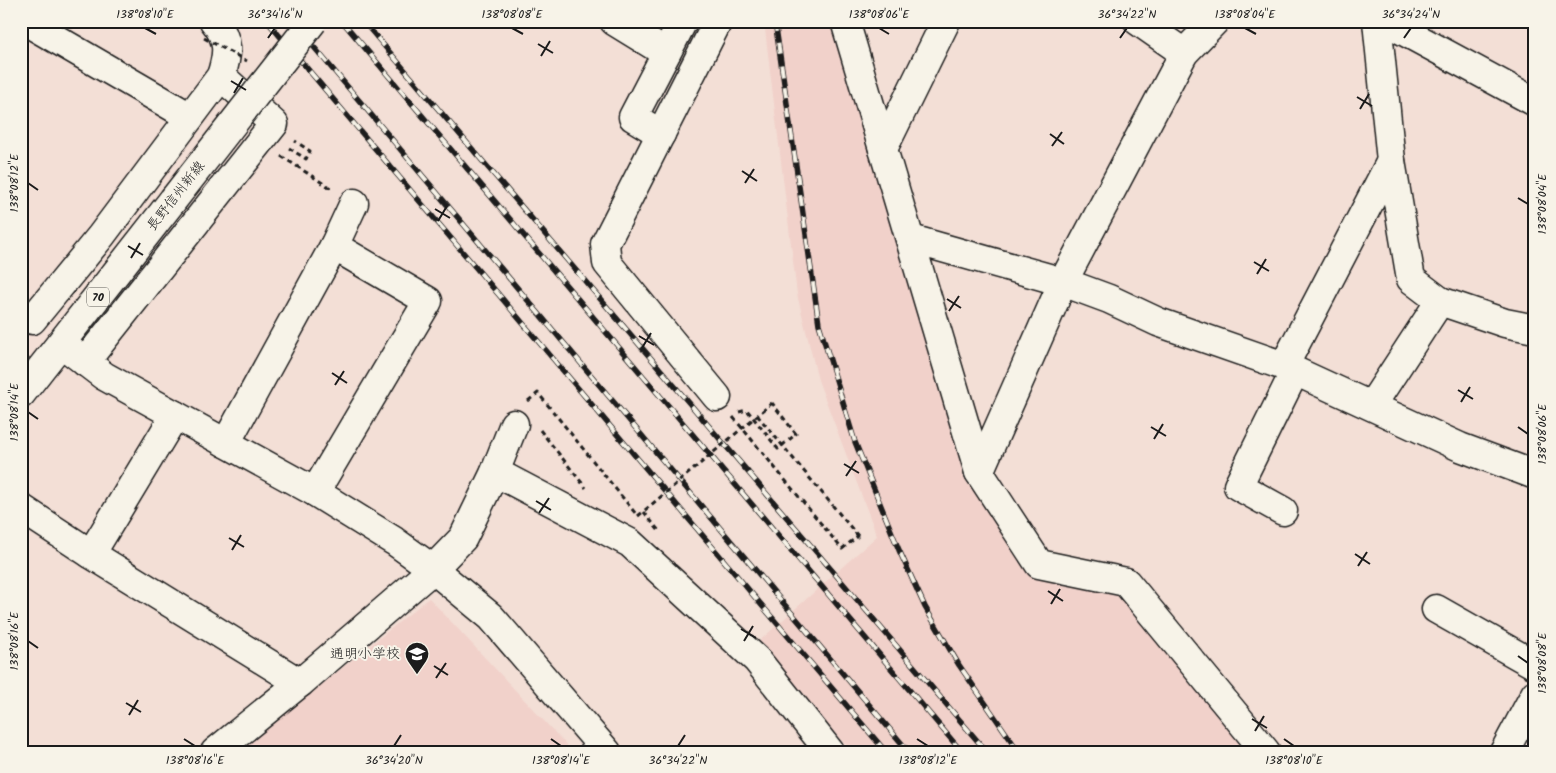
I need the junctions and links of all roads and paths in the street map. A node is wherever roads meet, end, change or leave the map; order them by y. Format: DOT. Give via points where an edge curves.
graph roads {
  1 [pos="25,21"];
  2 [pos="312,21"];
  3 [pos="614,21"];
  4 [pos="683,21"];
  5 [pos="718,21"];
  6 [pos="845,21"];
  7 [pos="946,21"];
  8 [pos="1138,21"];
  9 [pos="1215,21"];
  10 [pos="1377,21"];
  11 [pos="1384,21"];
  12 [pos="209,30"];
  13 [pos="666,53"];
  14 [pos="1184,54"];
  15 [pos="250,62"];
  16 [pos="221,76"];
  17 [pos="1535,102"];
  18 [pos="190,117"];
  19 [pos="661,134"];
  20 [pos="289,137"];
  21 [pos="271,143"];
  22 [pos="883,149"];
  23 [pos="1391,160"];
  24 [pos="354,203"];
  25 [pos="911,239"];
  26 [pos="334,246"];
  27 [pos="1063,282"];
  28 [pos="1440,300"];
  29 [pos="27,317"];
  30 [pos="1535,329"];
  31 [pos="62,344"];
  32 [pos="85,362"];
  33 [pos="1289,369"];
  34 [pos="21,394"];
  35 [pos="1372,405"];
  36 [pos="724,406"];
  37 [pos="747,410"];
  38 [pos="175,415"];
  39 [pos="757,415"];
  40 [pos="525,416"];
  41 [pos="226,442"];
  42 [pos="495,472"];
  43 [pos="979,472"];
  44 [pos="1535,475"];
  45 [pos="588,490"];
  46 [pos="315,492"];
  47 [pos="21,508"];
  48 [pos="1283,511"];
  49 [pos="91,554"];
  50 [pos="433,570"];
  51 [pos="1436,609"];
  52 [pos="1535,665"];
  53 [pos="300,683"];
  54 [pos="1535,694"];
  55 [pos="215,752"];
  56 [pos="607,752"];
  57 [pos="830,752"];
  58 [pos="1266,752"];
  59 [pos="1504,752"];
  1 -- 18 [label="street"];
  2 -- 31 [label="street, 長野信州新線 / 70, bridge"];
  3 -- 13 [label="street"];
  4 -- 13 [label="street"];
  5 -- 19 [label="street"];
  6 -- 22 [label="street"];
  7 -- 22 [label="street"];
  8 -- 14 [label="street"];
  9 -- 14 [label="street"];
  10 -- 23 [label="street"];
  11 -- 17 [label="street"];
  12 -- 15 [label="path, bridge"];
  12 -- 16 [label="street" via="226,38 228,54"];
  13 -- 19 [label="street" via="633,117"];
  14 -- 27 [label="street"];
  16 -- 18 [label="street"];
  16 -- 21 [label="street" via="274,124"];
  18 -- 29 [label="street" via="101,236"];
  19 -- 36 [label="street" via="604,244 606,263"];
  20 -- 21 [label="path" via="310,151 306,159"];
  21 -- 24 [label="path"];
  21 -- 32 [label="street"];
  22 -- 25 [label="street"];
  23 -- 28 [label="street" via="1411,279"];
  23 -- 33 [label="street"];
  24 -- 26 [label="street"];
  25 -- 27 [label="street"];
  25 -- 43 [label="street"];
  26 -- 41 [label="street"];
  26 -- 46 [label="street" via="428,300"];
  27 -- 33 [label="street" via="1158,322"];
  27 -- 43 [label="street"];
  28 -- 30 [label="street" via="1505,323"];
  28 -- 35 [label="street"];
  29 -- 31 [label="street"];
  31 -- 32 [label="street"];
  31 -- 34 [label="street, 長野信州新線 / 70"];
  32 -- 38 [label="street"];
  33 -- 35 [label="street"];
  33 -- 48 [label="street" via="1238,486"];
  35 -- 44 [label="street" via="1460,447"];
  36 -- 39 [label="path, bridge" via="842,549 858,536"];
  37 -- 39 [label="path, bridge" via="778,448 796,434 772,404"];
  38 -- 41 [label="street"];
  38 -- 49 [label="street"];
  39 -- 40 [label="path, bridge" via="638,516 538,393"];
  40 -- 42 [label="street"];
  40 -- 45 [label="path"];
  41 -- 46 [label="street"];
  42 -- 50 [label="street" via="464,538"];
  42 -- 57 [label="street" via="630,543 757,660"];
  43 -- 58 [label="street" via="1039,564 1126,582"];
  46 -- 50 [label="street" via="394,541"];
  47 -- 49 [label="street"];
  49 -- 53 [label="street"];
  50 -- 53 [label="street"];
  50 -- 56 [label="street" via="491,617"];
  51 -- 52 [label="street"];
  53 -- 55 [label="street"];
  54 -- 59 [label="street"];
}
